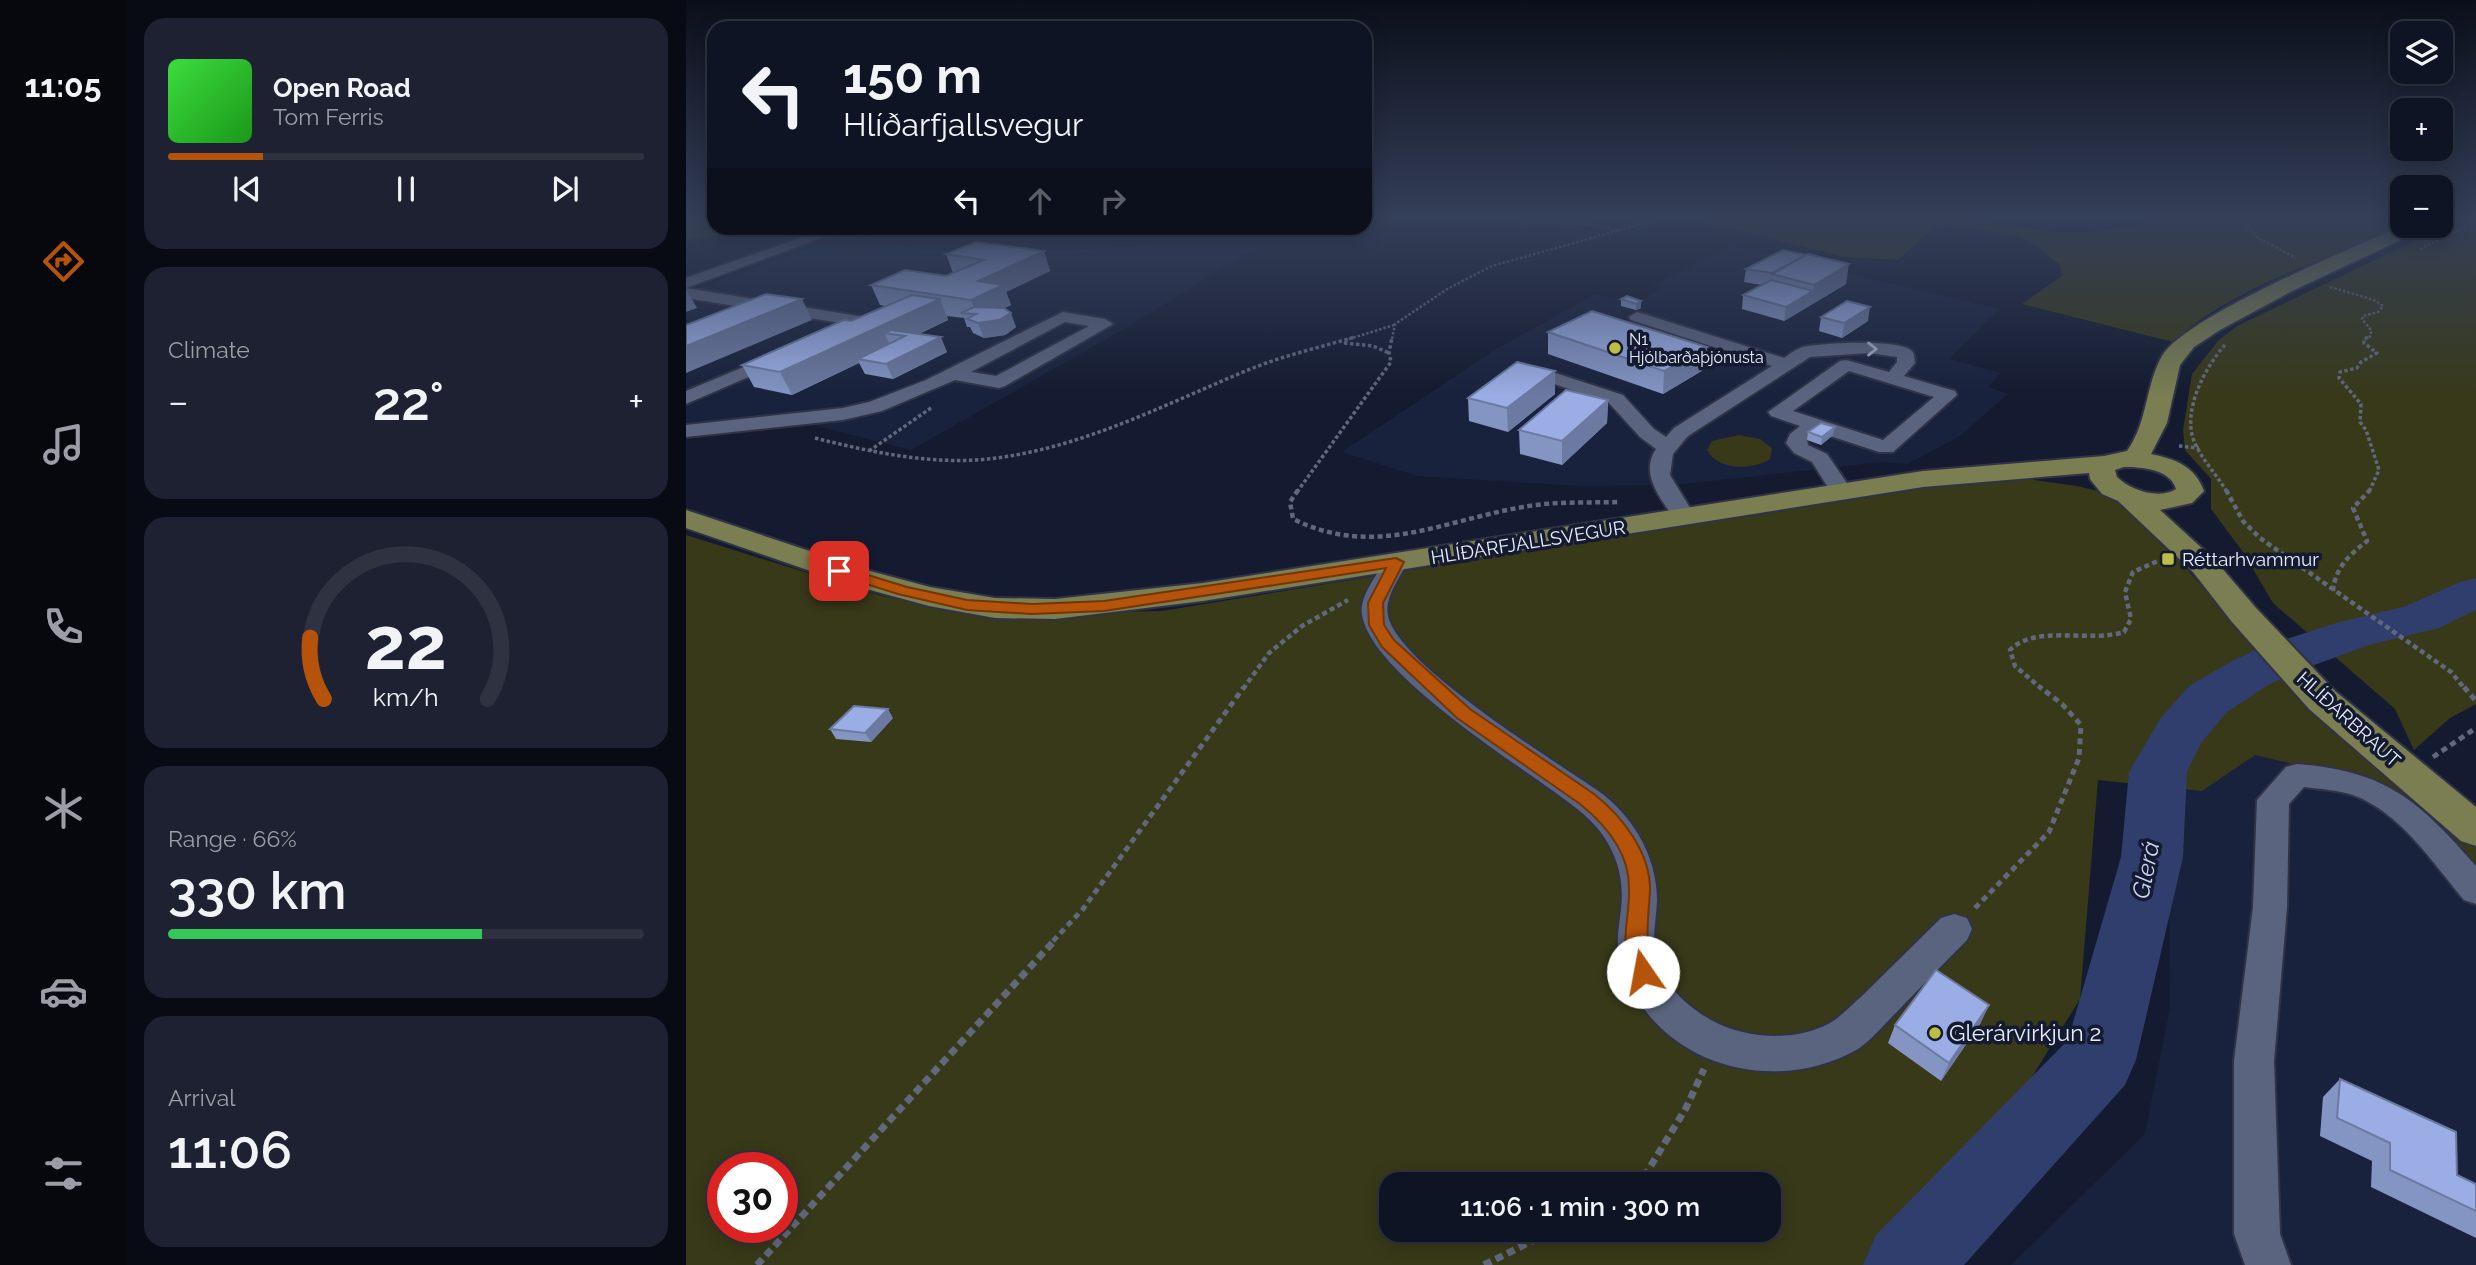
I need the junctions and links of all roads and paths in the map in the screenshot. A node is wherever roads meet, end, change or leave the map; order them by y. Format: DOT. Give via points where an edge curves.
graph roads {
  1 [pos="1463,278"];
  2 [pos="2302,278"];
  3 [pos="2331,284"];
  4 [pos="686,293"];
  5 [pos="1637,317"];
  6 [pos="1395,324"];
  7 [pos="821,338"];
  8 [pos="2230,341"];
  9 [pos="1336,343"];
  10 [pos="797,349"];
  11 [pos="1390,353"];
  12 [pos="1787,365"];
  13 [pos="954,374"];
  14 [pos="1543,374"];
  15 [pos="1892,379"];
  16 [pos="686,398"];
  17 [pos="936,404"];
  18 [pos="1814,425"];
  19 [pos="686,431"];
  20 [pos="2151,433"];
  21 [pos="805,435"];
  22 [pos="1847,435"];
  23 [pos="1667,447"];
  24 [pos="868,451"];
  25 [pos="1820,458"];
  26 [pos="2135,460"];
  27 [pos="2165,467"];
  28 [pos="2115,482"];
  29 [pos="1842,492"];
  30 [pos="2180,500"];
  31 [pos="1622,502"];
  32 [pos="1684,516"];
  33 [pos="686,519"];
  34 [pos="2171,556"];
  35 [pos="2204,566"];
  36 [pos="1393,568"];
  37 [pos="2333,591"];
  38 [pos="2476,701"];
  39 [pos="2476,728"];
  40 [pos="2409,773"];
  41 [pos="2476,830"];
  42 [pos="2476,890"];
  43 [pos="1954,929"];
  44 [pos="1717,1043"];
  45 [pos="1647,1172"];
  46 [pos="1530,1242"];
  47 [pos="757,1265"];
  48 [pos="1484,1265"];
  49 [pos="2268,1265"];
  1 -- 6 [label="path"];
  2 -- 20 [label="main road" via="2203,331 2174,353"];
  3 -- 37 [label="path" via="2326,286 2383,306 2362,320 2371,330 2364,343 2377,353 2357,368 2340,372 2339,378 2361,404 2360,422 2379,470 2369,493 2353,508 2367,541 2334,576"];
  4 -- 7 [label="street" via="858,321"];
  5 -- 12 [label="lane"];
  6 -- 9 [label="path"];
  6 -- 11 [label="path"];
  8 -- 37 [label="path" via="2214,356 2194,406 2192,433 2203,459 2260,539"];
  9 -- 11 [label="path"];
  9 -- 24 [label="path" via="1290,355 1105,428 1022,453 943,460"];
  10 -- 16 [label="street"];
  11 -- 31 [label="path" via="1386,371 1290,502 1293,519 1310,530 1335,538 1374,538 1525,507"];
  12 -- 15 [label="street, one-way" via="1807,352 1888,349 1906,354 1906,363"];
  12 -- 23 [label="street" via="1681,432"];
  13 -- 13 [label="street" via="1063,317 1105,324 999,383"];
  13 -- 19 [label="street" via="901,399 843,414"];
  14 -- 23 [label="lane" via="1616,400"];
  15 -- 18 [label="street" via="1846,365 1778,412"];
  15 -- 22 [label="street" via="1948,395 1886,448"];
  17 -- 24 [label="path"];
  18 -- 22 [label="street"];
  18 -- 25 [label="street" via="1796,443"];
  20 -- 26 [label="main road"];
  20 -- 27 [label="main road, HLÍÐARBRAUT"];
  21 -- 24 [label="path"];
  22 -- 25 [label="street"];
  23 -- 32 [label="street" via="1658,464 1659,475"];
  25 -- 29 [label="street"];
  26 -- 27 [label="main road, HLÍÐARBRAUT"];
  26 -- 28 [label="main road, HLÍÐARBRAUT"];
  27 -- 30 [label="main road, HLÍÐARBRAUT" via="2190,485 2187,496"];
  28 -- 29 [label="main road, HLÍÐARFJALLSVEGUR" via="2005,472"];
  28 -- 30 [label="main road" via="2155,501"];
  28 -- 35 [label="main road, HLÍÐARBRAUT"];
  29 -- 32 [label="main road, HLÍÐARFJALLSVEGUR"];
  30 -- 35 [label="main road, HLÍÐARBRAUT"];
  32 -- 36 [label="main road, HLÍÐARFJALLSVEGUR"];
  33 -- 36 [label="main road, HLÍÐARFJALLSVEGUR" via="864,579 967,605 1032,609 1104,606"];
  34 -- 43 [label="path" via="2133,572 2125,592 2131,619 2124,632 2095,639 2026,638 2013,644 2013,664 2058,700 2081,726 2079,758 2049,832"];
  35 -- 40 [label="main road, HLÍÐARBRAUT" via="2322,700"];
  36 -- 44 [label="street" via="1376,603 1381,634 1463,713 1587,799 1620,831 1637,868 1636,950 1643,972 1671,1013"];
  36 -- 47 [label="path" via="1302,626 1269,653 1083,909"];
  37 -- 38 [label="path" via="2451,672"];
  39 -- 40 [label="path"];
  40 -- 41 [label="main road, HLÍÐARBRAUT"];
  42 -- 49 [label="lane" via="2407,814 2371,790 2331,778 2297,775 2273,800 2270,907 2254,1060 2258,1234"];
  43 -- 44 [label="street" via="1847,1035 1825,1047 1772,1055"];
  44 -- 45 [label="path" via="1686,1108"];
  46 -- 48 [label="path"];
}
